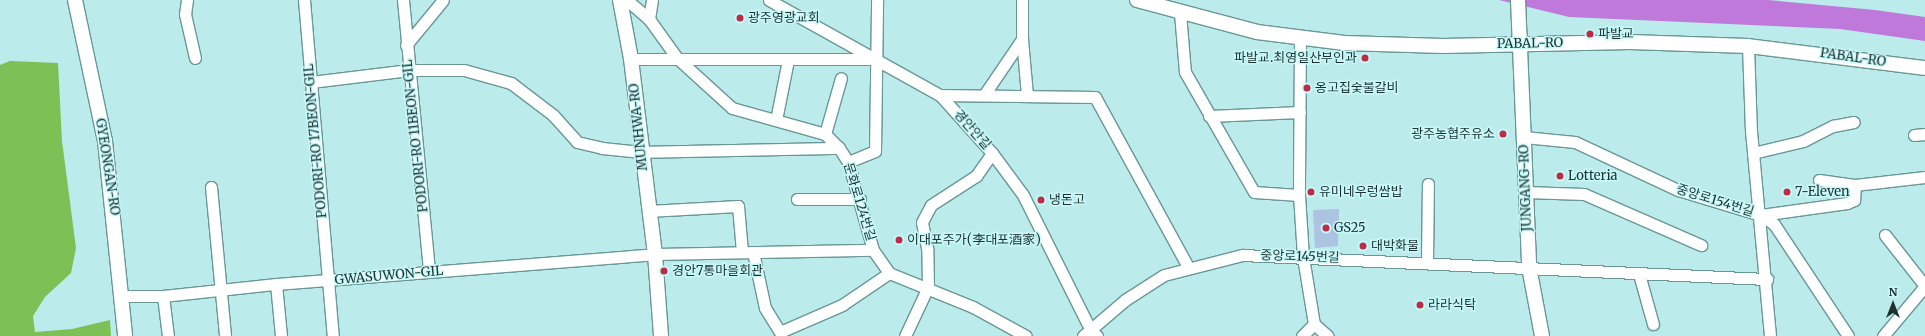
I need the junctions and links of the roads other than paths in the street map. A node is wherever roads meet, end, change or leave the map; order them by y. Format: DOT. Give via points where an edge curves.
graph roads {
  1 [pos="75,0"];
  2 [pos="187,0"];
  3 [pos="304,0"];
  4 [pos="403,0"];
  5 [pos="443,0"];
  6 [pos="620,0"];
  7 [pos="627,0"];
  8 [pos="652,0"];
  9 [pos="769,0"];
  10 [pos="877,0"];
  11 [pos="1022,0"];
  12 [pos="1137,0"];
  13 [pos="1518,0"];
  14 [pos="1180,13"];
  15 [pos="649,19"];
  16 [pos="1300,38"];
  17 [pos="1022,39"];
  18 [pos="1519,42"];
  19 [pos="406,45"];
  20 [pos="1748,46"];
  21 [pos="195,58"];
  22 [pos="677,58"];
  23 [pos="631,60"];
  24 [pos="788,60"];
  25 [pos="878,60"];
  26 [pos="1925,68"];
  27 [pos="409,70"];
  28 [pos="840,78"];
  29 [pos="311,82"];
  30 [pos="940,94"];
  31 [pos="984,95"];
  32 [pos="1027,95"];
  33 [pos="1300,112"];
  34 [pos="1209,116"];
  35 [pos="776,120"];
  36 [pos="1854,122"];
  37 [pos="825,134"];
  38 [pos="1524,137"];
  39 [pos="839,148"];
  40 [pos="641,152"];
  41 [pos="992,152"];
  42 [pos="1753,153"];
  43 [pos="848,162"];
  44 [pos="1925,177"];
  45 [pos="1819,180"];
  46 [pos="1428,184"];
  47 [pos="1855,185"];
  48 [pos="211,187"];
  49 [pos="1526,192"];
  50 [pos="1299,195"];
  51 [pos="796,199"];
  52 [pos="860,199"];
  53 [pos="648,212"];
  54 [pos="1761,215"];
  55 [pos="1885,235"];
  56 [pos="1701,245"];
  57 [pos="873,250"];
  58 [pos="747,252"];
  59 [pos="655,254"];
  60 [pos="1303,257"];
  61 [pos="1428,261"];
  62 [pos="1188,267"];
  63 [pos="1529,267"];
  64 [pos="429,272"];
  65 [pos="888,273"];
  66 [pos="1639,274"];
  67 [pos="1767,279"];
  68 [pos="328,281"];
  69 [pos="276,284"];
  70 [pos="1925,286"];
  71 [pos="928,287"];
  72 [pos="221,290"];
  73 [pos="123,296"];
  74 [pos="163,296"];
  75 [pos="1314,324"];
  76 [pos="1653,324"];
  77 [pos="778,334"];
  78 [pos="1090,334"];
  79 [pos="125,336"];
  80 [pos="168,336"];
  81 [pos="225,336"];
  82 [pos="281,336"];
  83 [pos="333,336"];
  84 [pos="660,336"];
  85 [pos="905,336"];
  86 [pos="1026,336"];
  87 [pos="1302,336"];
  88 [pos="1328,336"];
  89 [pos="1542,336"];
  90 [pos="1770,336"];
  91 [pos="1848,336"];
  92 [pos="1883,336"];
  1 -- 73 [label="street, GYEONGAN-RO" via="106,141"];
  2 -- 21 [label="street" via="185,14"];
  3 -- 29 [label="street, PODORI-RO 17BEON-GIL"];
  4 -- 19 [label="street, PODORI-RO 11BEON-GIL"];
  5 -- 19 [label="street"];
  6 -- 23 [label="street, MUNHWA-RO"];
  7 -- 15 [label="street, 문화로124번길"];
  8 -- 15 [label="street"];
  9 -- 25 [label="street, 경안안길"];
  10 -- 25 [label="street"];
  11 -- 17 [label="street"];
  12 -- 14 [label="street, PABAL-RO"];
  13 -- 18 [label="street, JUNGANG-RO"];
  14 -- 16 [label="street, PABAL-RO" via="1257,32"];
  14 -- 34 [label="street" via="1185,72"];
  15 -- 22 [label="street, 문화로124번길"];
  16 -- 18 [label="street, PABAL-RO" via="1435,46"];
  16 -- 33 [label="street"];
  17 -- 31 [label="street"];
  17 -- 32 [label="street"];
  18 -- 20 [label="street, PABAL-RO"];
  18 -- 38 [label="street, JUNGANG-RO"];
  19 -- 27 [label="street, PODORI-RO 11BEON-GIL"];
  20 -- 26 [label="street, PABAL-RO"];
  20 -- 42 [label="street"];
  22 -- 23 [label="street"];
  22 -- 24 [label="street"];
  22 -- 35 [label="street, 문화로124번길" via="732,108"];
  23 -- 40 [label="street, MUNHWA-RO"];
  24 -- 25 [label="street"];
  24 -- 35 [label="street"];
  25 -- 30 [label="street, 경안안길"];
  25 -- 43 [label="street" via="875,150"];
  27 -- 29 [label="street"];
  27 -- 40 [label="street" via="464,70 511,83 553,115 577,142"];
  27 -- 64 [label="street, PODORI-RO 11BEON-GIL"];
  28 -- 37 [label="street"];
  29 -- 68 [label="street, PODORI-RO 17BEON-GIL"];
  30 -- 31 [label="street"];
  30 -- 41 [label="street, 경안안길"];
  31 -- 32 [label="street"];
  32 -- 62 [label="street" via="1096,97"];
  33 -- 34 [label="street"];
  33 -- 50 [label="street"];
  34 -- 50 [label="street" via="1254,192"];
  35 -- 37 [label="street, 문화로124번길"];
  36 -- 42 [label="street" via="1833,126 1803,141"];
  37 -- 39 [label="street, 문화로124번길"];
  38 -- 49 [label="street, JUNGANG-RO"];
  38 -- 54 [label="street, 중앙로154번길" via="1575,142 1678,190"];
  39 -- 40 [label="street"];
  39 -- 43 [label="street, 문화로124번길"];
  40 -- 53 [label="street, MUNHWA-RO"];
  41 -- 71 [label="street" via="976,176 931,204 922,222 927,248"];
  41 -- 78 [label="street, 경안안길" via="1022,195"];
  42 -- 54 [label="street"];
  43 -- 52 [label="street, 문화로124번길"];
  44 -- 47 [label="street"];
  45 -- 47 [label="street"];
  46 -- 61 [label="street"];
  47 -- 54 [label="street, 중앙로154번길" via="1854,200 1847,203"];
  48 -- 72 [label="street"];
  49 -- 56 [label="street" via="1584,194"];
  49 -- 63 [label="street, JUNGANG-RO"];
  50 -- 60 [label="street"];
  51 -- 52 [label="street"];
  52 -- 57 [label="street, 문화로124번길"];
  53 -- 58 [label="street" via="738,206"];
  53 -- 59 [label="street, MUNHWA-RO"];
  54 -- 67 [label="street"];
  54 -- 91 [label="street" via="1774,224"];
  55 -- 70 [label="street"];
  57 -- 58 [label="street"];
  57 -- 65 [label="street, 문화로124번길"];
  58 -- 59 [label="street"];
  58 -- 77 [label="street" via="765,308"];
  59 -- 64 [label="street, GWASUWON-GIL"];
  59 -- 84 [label="street, MUNHWA-RO"];
  60 -- 61 [label="street, 중앙로145번길"];
  60 -- 62 [label="street, 중앙로145번길" via="1242,255"];
  60 -- 75 [label="street"];
  61 -- 63 [label="street, 중앙로145번길"];
  62 -- 78 [label="street, 중앙로145번길" via="1164,275 1131,296"];
  63 -- 66 [label="street, 중앙로145번길"];
  63 -- 89 [label="street, JUNGANG-RO"];
  64 -- 68 [label="street, GWASUWON-GIL"];
  65 -- 71 [label="street"];
  65 -- 77 [label="street" via="842,305"];
  66 -- 67 [label="street, 중앙로145번길"];
  66 -- 76 [label="street"];
  67 -- 90 [label="street"];
  68 -- 69 [label="street, GWASUWON-GIL"];
  68 -- 83 [label="street, PODORI-RO 17BEON-GIL"];
  69 -- 72 [label="street, GWASUWON-GIL"];
  69 -- 82 [label="street"];
  70 -- 92 [label="street"];
  71 -- 85 [label="street"];
  71 -- 86 [label="street" via="973,307"];
  72 -- 74 [label="street, GWASUWON-GIL"];
  72 -- 81 [label="street"];
  73 -- 74 [label="street, GWASUWON-GIL"];
  73 -- 79 [label="street, GYEONGAN-RO"];
  74 -- 80 [label="street"];
  75 -- 87 [label="street"];
  75 -- 88 [label="street"];
}
